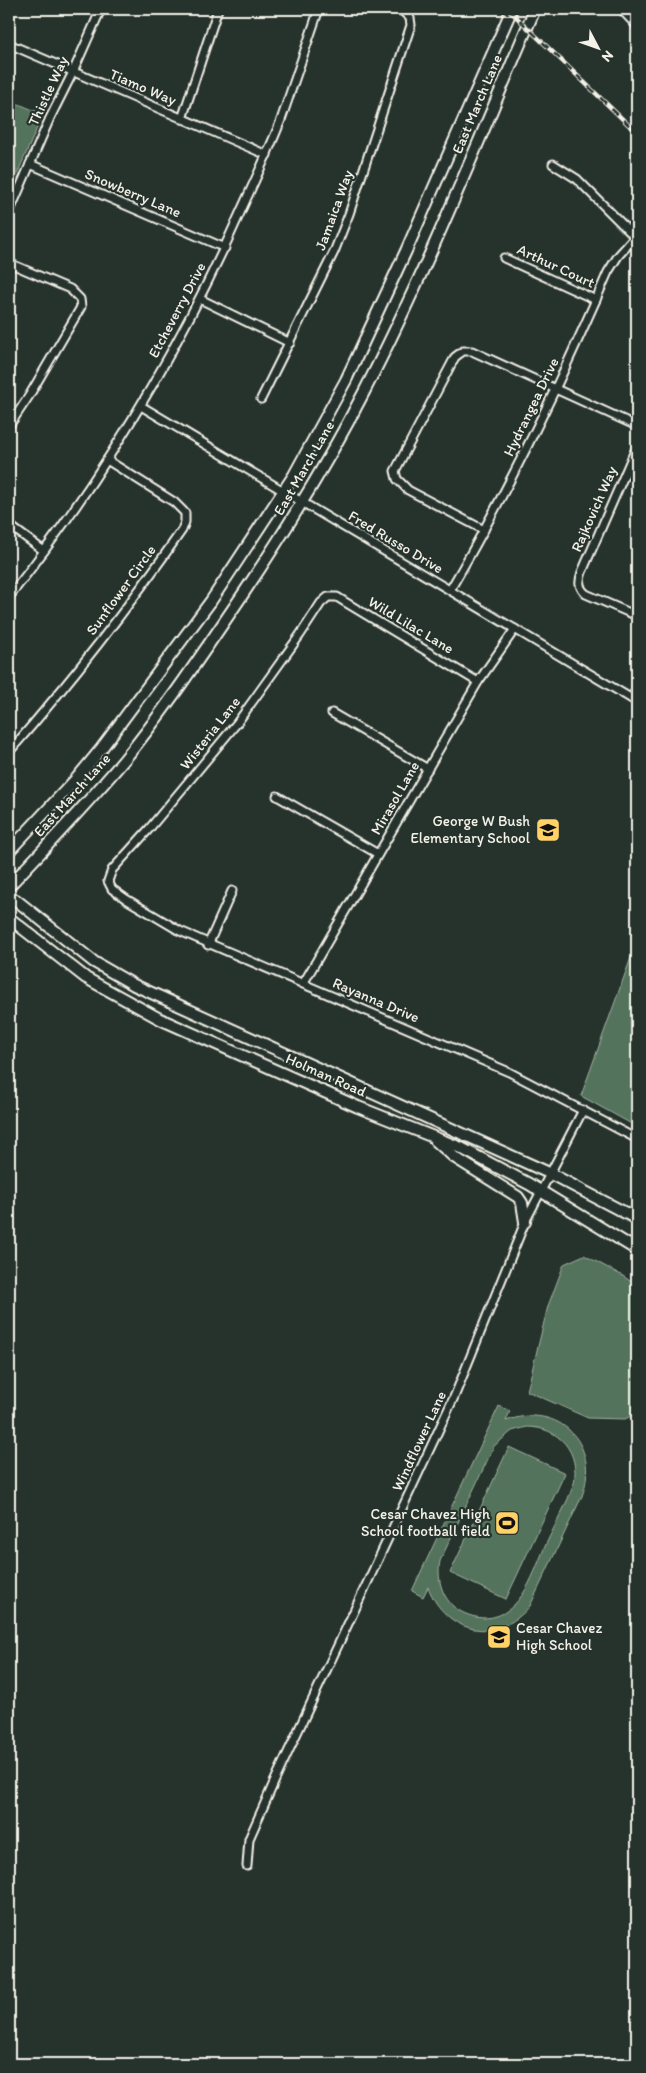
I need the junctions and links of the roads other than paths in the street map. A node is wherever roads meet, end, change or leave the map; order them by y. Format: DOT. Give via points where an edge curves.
graph roads {
  1 [pos="101,9"];
  2 [pos="218,9"];
  3 [pos="319,9"];
  4 [pos="400,9"];
  5 [pos="512,9"];
  6 [pos="535,9"];
  7 [pos="621,9"];
  8 [pos="637,26"];
  9 [pos="9,44"];
  10 [pos="73,72"];
  11 [pos="182,119"];
  12 [pos="267,155"];
  13 [pos="30,164"];
  14 [pos="553,164"];
  15 [pos="9,213"];
  16 [pos="636,238"];
  17 [pos="224,248"];
  18 [pos="504,258"];
  19 [pos="9,263"];
  20 [pos="200,298"];
  21 [pos="596,300"];
  22 [pos="290,343"];
  23 [pos="556,389"];
  24 [pos="261,399"];
  25 [pos="141,406"];
  26 [pos="9,426"];
  27 [pos="637,426"];
  28 [pos="637,446"];
  29 [pos="107,460"];
  30 [pos="285,491"];
  31 [pos="303,501"];
  32 [pos="9,525"];
  33 [pos="484,530"];
  34 [pos="44,551"];
  35 [pos="450,590"];
  36 [pos="9,597"];
  37 [pos="328,597"];
  38 [pos="637,616"];
  39 [pos="515,629"];
  40 [pos="478,682"];
  41 [pos="637,688"];
  42 [pos="635,701"];
  43 [pos="332,713"];
  44 [pos="9,752"];
  45 [pos="428,769"];
  46 [pos="277,796"];
  47 [pos="9,851"];
  48 [pos="378,854"];
  49 [pos="108,882"];
  50 [pos="9,886"];
  51 [pos="232,891"];
  52 [pos="9,898"];
  53 [pos="9,918"];
  54 [pos="208,945"];
  55 [pos="302,984"];
  56 [pos="583,1110"];
  57 [pos="429,1134"];
  58 [pos="637,1138"];
  59 [pos="549,1173"];
  60 [pos="540,1190"];
  61 [pos="637,1219"];
  62 [pos="525,1222"];
  63 [pos="637,1250"];
  64 [pos="247,1866"];
  1 -- 10 [label="street, Thistle Way"];
  2 -- 11 [label="street"];
  3 -- 12 [label="street, Etcheverry Drive"];
  4 -- 22 [label="street, Jamaica Way" via="411,21 349,214"];
  5 -- 30 [label="main road, East March Lane" via="350,371"];
  6 -- 31 [label="main road, East March Lane" via="396,327 364,393"];
  7 -- 8 [label="street"];
  9 -- 10 [label="street, Tiamo Way"];
  10 -- 11 [label="street, Tiamo Way"];
  10 -- 13 [label="street, Thistle Way"];
  11 -- 12 [label="street, Tiamo Way"];
  12 -- 17 [label="street, Etcheverry Drive"];
  13 -- 15 [label="street, Thistle Way"];
  13 -- 17 [label="street, Snowberry Lane"];
  14 -- 16 [label="street" via="577,179"];
  16 -- 21 [label="street, Hydrangea Drive" via="618,256"];
  17 -- 20 [label="street, Etcheverry Drive"];
  18 -- 21 [label="street, Arthur Court"];
  19 -- 26 [label="street" via="70,290 80,300 81,308"];
  20 -- 22 [label="street"];
  20 -- 25 [label="street, Etcheverry Drive"];
  21 -- 23 [label="street, Hydrangea Drive"];
  22 -- 24 [label="street, Jamaica Way"];
  23 -- 27 [label="street"];
  23 -- 33 [label="street, Hydrangea Drive"];
  23 -- 33 [label="street" via="472,351 463,350 455,356 398,464 395,471 397,479 408,490"];
  25 -- 29 [label="street, Etcheverry Drive"];
  25 -- 30 [label="street, Fred Russo Drive"];
  28 -- 38 [label="street, Rajkovich Way" via="579,585 586,594"];
  29 -- 34 [label="street, Etcheverry Drive"];
  29 -- 44 [label="street, Sunflower Circle" via="174,502 185,513 185,522 72,679"];
  30 -- 31 [label="street, Fred Russo Drive"];
  30 -- 47 [label="main road, East March Lane" via="210,601 101,749"];
  31 -- 35 [label="street, Fred Russo Drive"];
  31 -- 50 [label="main road, East March Lane" via="167,704 84,806"];
  32 -- 34 [label="street"];
  33 -- 35 [label="street, Hydrangea Drive"];
  34 -- 36 [label="street, Etcheverry Drive"];
  35 -- 39 [label="street, Fred Russo Drive"];
  37 -- 40 [label="street, Wild Lilac Lane" via="345,602"];
  37 -- 49 [label="street, Wisteria Lane" via="237,723 112,870"];
  39 -- 40 [label="street, Mirasol Lane"];
  39 -- 42 [label="street, Fred Russo Drive"];
  40 -- 45 [label="street, Mirasol Lane"];
  41 -- 42 [label="street"];
  43 -- 45 [label="street"];
  45 -- 48 [label="street, Mirasol Lane"];
  46 -- 48 [label="street"];
  48 -- 55 [label="street, Mirasol Lane"];
  49 -- 54 [label="street, Rayanna Drive" via="112,889 154,917"];
  51 -- 54 [label="street"];
  52 -- 59 [label="main road, Holman Road" via="16,900 94,962 134,985"];
  53 -- 57 [label="main road, Holman Road" via="86,978 160,1020 358,1107"];
  54 -- 55 [label="street, Rayanna Drive"];
  55 -- 56 [label="street, Rayanna Drive" via="501,1068"];
  56 -- 58 [label="street, Rayanna Drive"];
  56 -- 59 [label="street, Windflower Lane"];
  57 -- 60 [label="main road, Holman Road"];
  57 -- 62 [label="main road" via="454,1157 518,1197"];
  59 -- 60 [label="street, Windflower Lane"];
  59 -- 61 [label="main road, Holman Road"];
  60 -- 62 [label="street, Windflower Lane"];
  60 -- 63 [label="main road, Holman Road"];
  62 -- 64 [label="street, Windflower Lane" via="448,1411 249,1840"];
}
